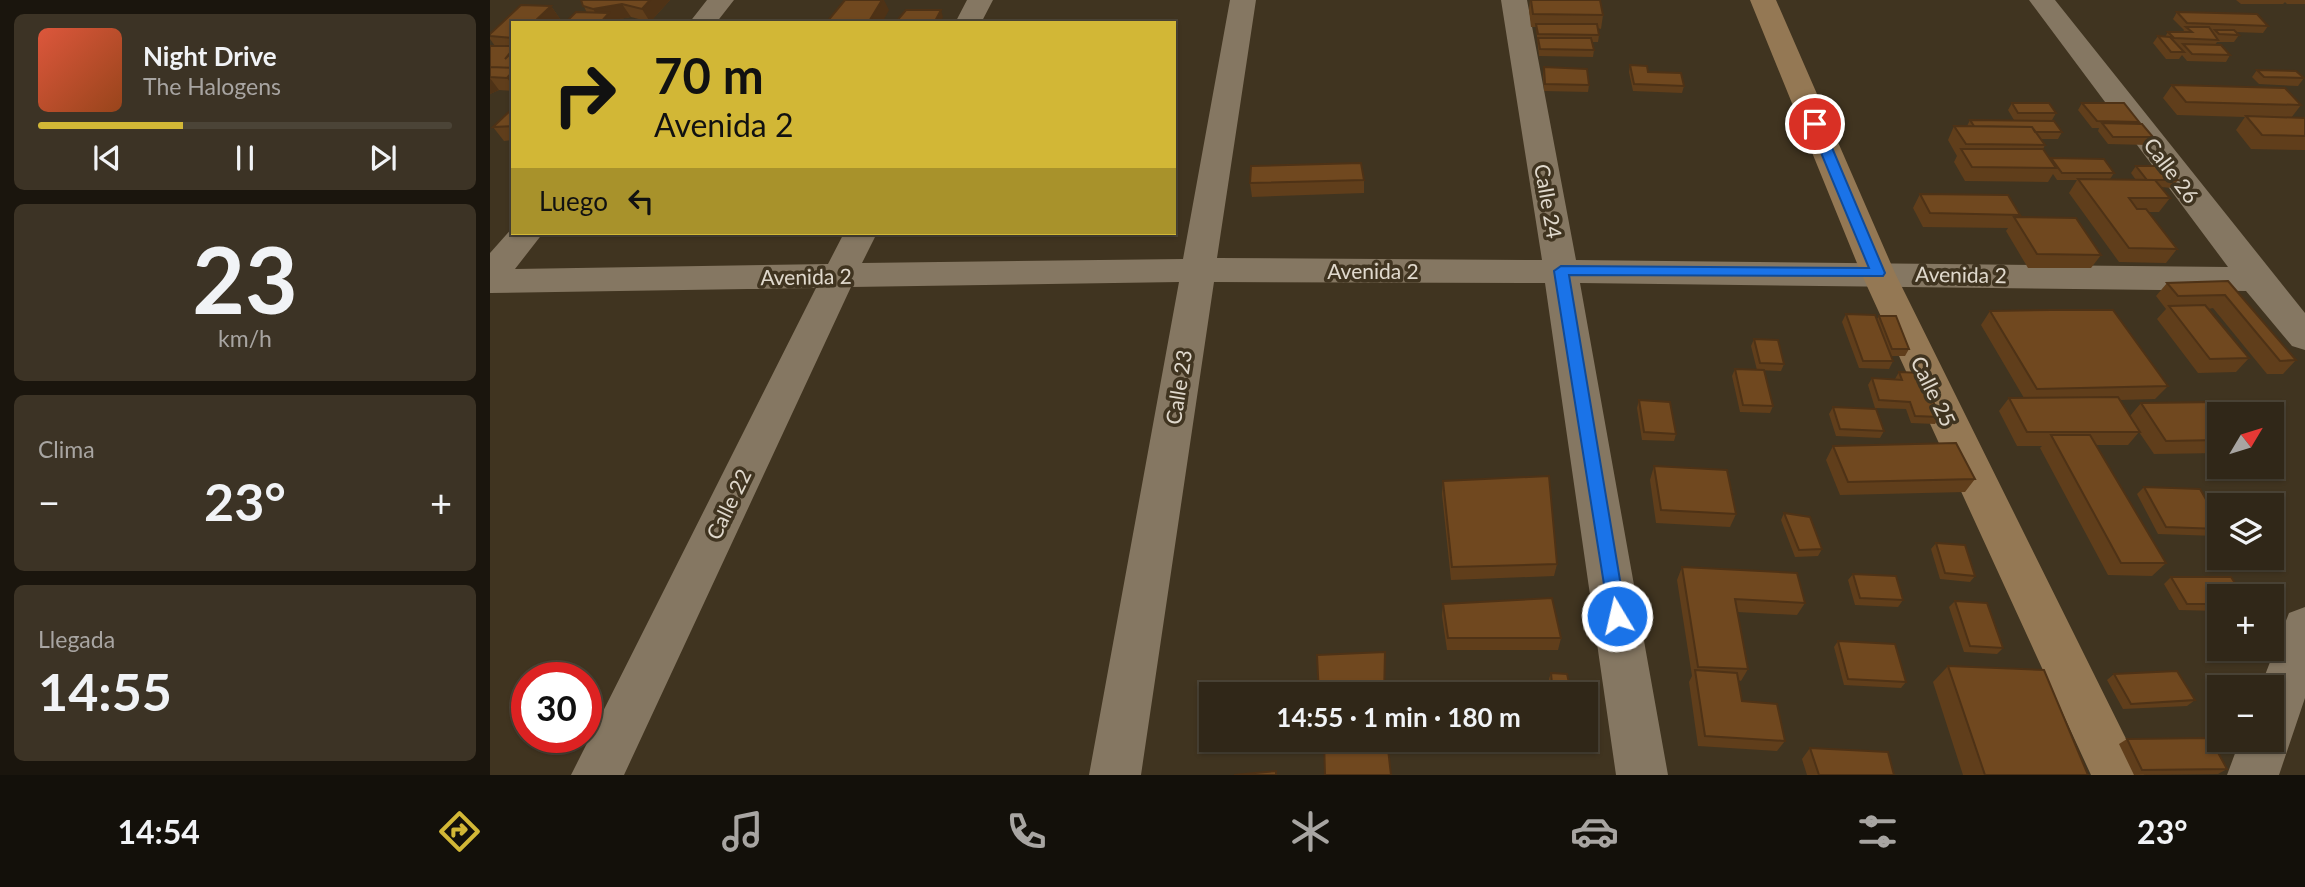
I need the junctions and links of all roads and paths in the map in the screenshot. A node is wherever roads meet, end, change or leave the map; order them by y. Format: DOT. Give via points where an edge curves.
graph roads {
  1 [pos="721,0"];
  2 [pos="979,0"];
  3 [pos="1243,0"];
  4 [pos="1514,0"];
  5 [pos="1763,0"];
  6 [pos="2042,0"];
  7 [pos="704,21"];
  8 [pos="969,21"];
  9 [pos="524,235"];
  10 [pos="859,235"];
  11 [pos="1197,270"];
  12 [pos="1561,271"];
  13 [pos="1878,273"];
  14 [pos="838,275"];
  15 [pos="490,278"];
  16 [pos="2256,279"];
  17 [pos="2305,337"];
  18 [pos="2305,628"];
  19 [pos="2284,688"];
  20 [pos="2261,752"];
  21 [pos="597,775"];
  22 [pos="1115,775"];
  23 [pos="1642,775"];
  24 [pos="2118,775"];
  25 [pos="2253,775"];
  1 -- 7 [label="street"];
  2 -- 8 [label="street"];
  3 -- 11 [label="street, Calle 23"];
  4 -- 12 [label="street, Calle 24"];
  5 -- 13 [label="street, Calle 25"];
  6 -- 16 [label="street, Calle 26"];
  9 -- 15 [label="street"];
  10 -- 14 [label="street, Calle 22"];
  11 -- 12 [label="street, Avenida 2"];
  11 -- 14 [label="street, Avenida 2"];
  11 -- 22 [label="street, Calle 23"];
  12 -- 13 [label="street, Avenida 2"];
  12 -- 23 [label="street, Calle 24"];
  13 -- 16 [label="street, Avenida 2"];
  13 -- 24 [label="street, Calle 25"];
  14 -- 15 [label="street, Avenida 2"];
  14 -- 21 [label="street, Calle 22"];
  16 -- 17 [label="street, Calle 26"];
  18 -- 19 [label="street"];
  20 -- 25 [label="street"];
}
